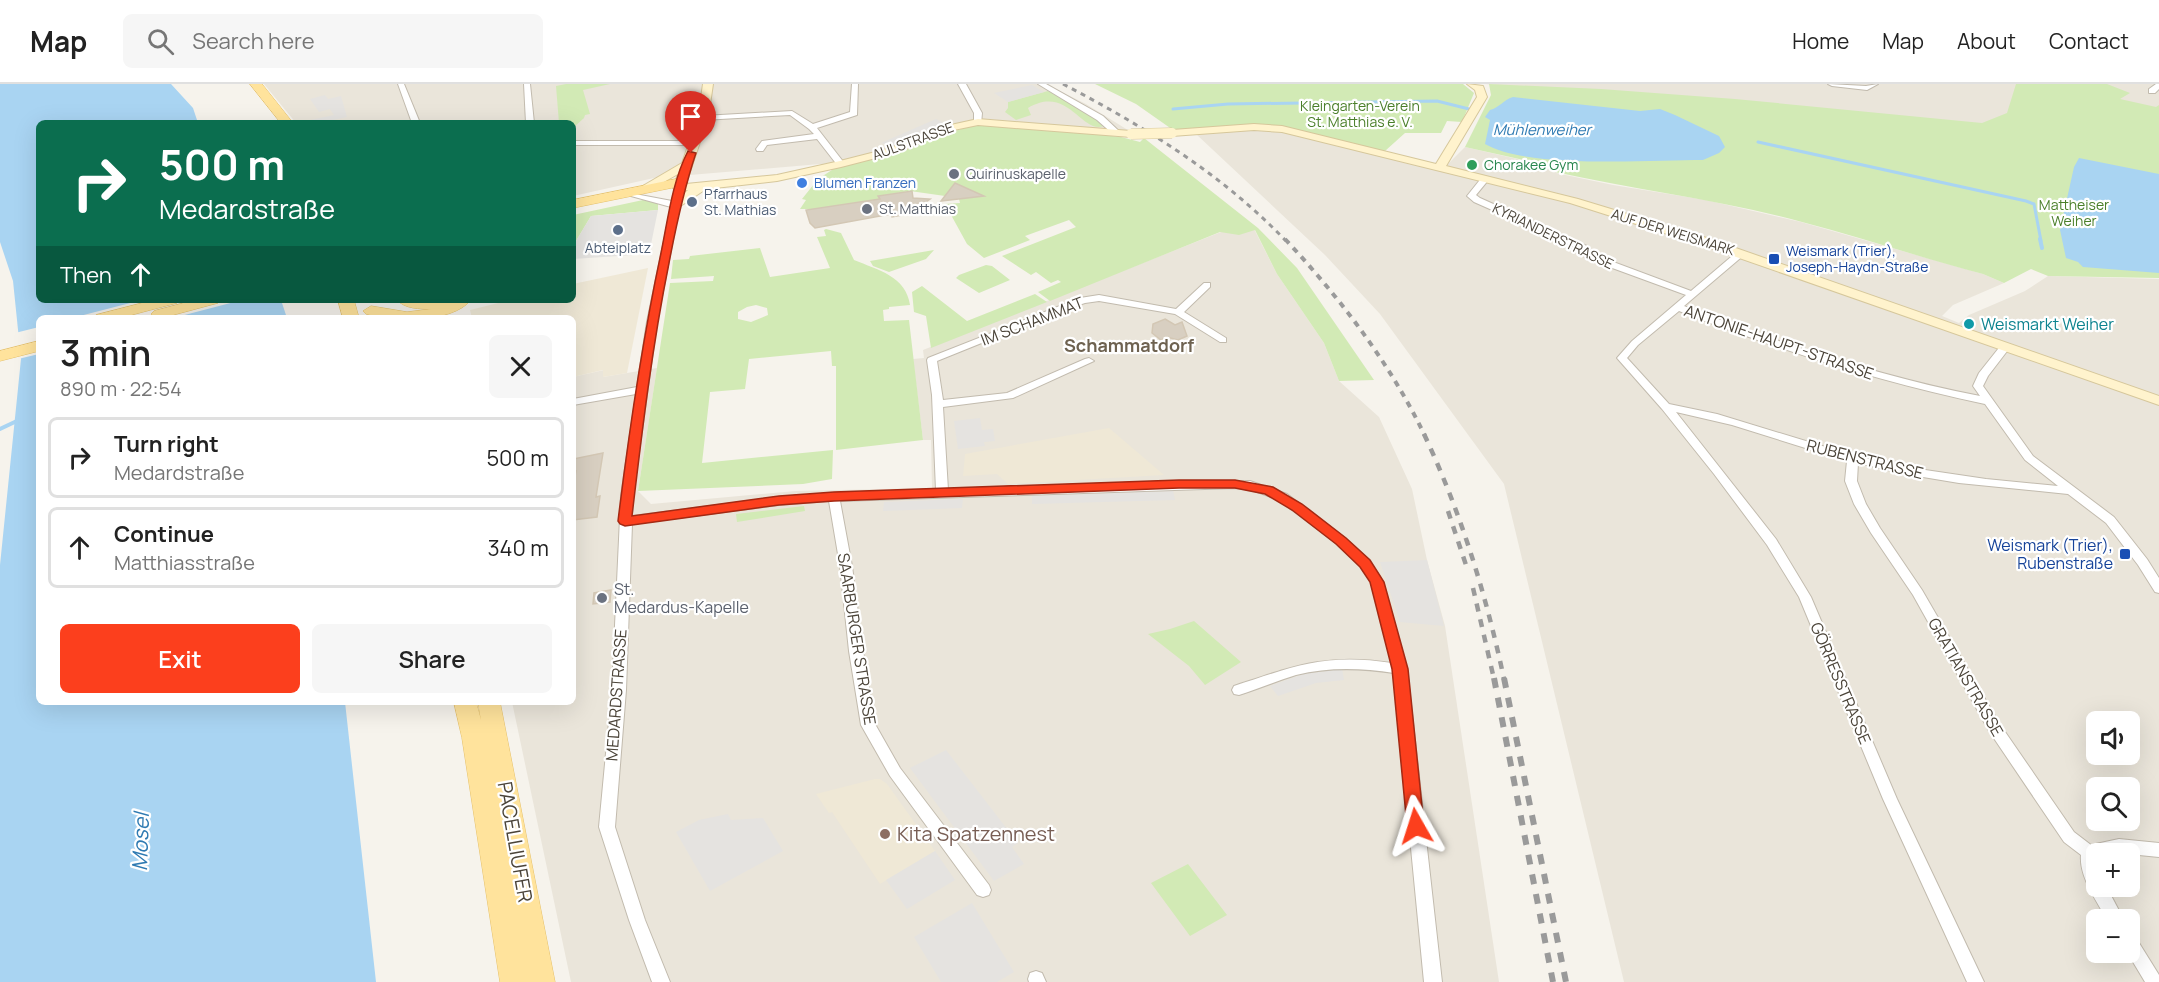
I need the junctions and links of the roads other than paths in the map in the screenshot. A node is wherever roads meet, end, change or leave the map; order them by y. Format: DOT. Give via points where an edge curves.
graph roads {
  1 [pos="245,84"];
  2 [pos="256,84"];
  3 [pos="401,84"];
  4 [pos="527,84"];
  5 [pos="708,84"];
  6 [pos="855,84"];
  7 [pos="962,84"];
  8 [pos="1041,84"];
  9 [pos="1472,84"];
  10 [pos="1832,84"];
  11 [pos="1875,84"];
  12 [pos="2159,85"];
  13 [pos="2152,90"];
  14 [pos="703,118"];
  15 [pos="270,120"];
  16 [pos="285,120"];
  17 [pos="415,120"];
  18 [pos="530,120"];
  19 [pos="978,122"];
  20 [pos="812,127"];
  21 [pos="1118,133"];
  22 [pos="1172,133"];
  23 [pos="819,136"];
  24 [pos="576,143"];
  25 [pos="695,143"];
  26 [pos="760,149"];
  27 [pos="688,164"];
  28 [pos="841,164"];
  29 [pos="1440,167"];
  30 [pos="1486,178"];
  31 [pos="720,180"];
  32 [pos="680,185"];
  33 [pos="639,193"];
  34 [pos="576,204"];
  35 [pos="676,206"];
  36 [pos="576,208"];
  37 [pos="1741,253"];
  38 [pos="1207,285"];
  39 [pos="1692,294"];
  40 [pos="160,303"];
  41 [pos="202,303"];
  42 [pos="415,303"];
  43 [pos="447,306"];
  44 [pos="1677,307"];
  45 [pos="371,310"];
  46 [pos="1178,312"];
  47 [pos="114,315"];
  48 [pos="156,315"];
  49 [pos="387,315"];
  50 [pos="419,315"];
  51 [pos="36,335"];
  52 [pos="1223,340"];
  53 [pos="0,344"];
  54 [pos="2006,346"];
  55 [pos="36,347"];
  56 [pos="0,356"];
  57 [pos="1089,361"];
  58 [pos="640,390"];
  59 [pos="1987,400"];
  60 [pos="2159,400"];
  61 [pos="576,401"];
  62 [pos="937,404"];
  63 [pos="1666,407"];
  64 [pos="1853,459"];
  65 [pos="2068,490"];
  66 [pos="942,494"];
  67 [pos="834,496"];
  68 [pos="625,521"];
  69 [pos="2159,589"];
  70 [pos="1400,669"];
  71 [pos="1239,690"];
  72 [pos="466,705"];
  73 [pos="490,705"];
  74 [pos="2140,848"];
  75 [pos="2086,850"];
  76 [pos="2159,850"];
  77 [pos="983,890"];
  78 [pos="2140,959"];
  79 [pos="514,982"];
  80 [pos="541,982"];
  81 [pos="661,982"];
  82 [pos="1433,982"];
  83 [pos="1976,982"];
  84 [pos="2154,982"];
  1 -- 15 [label="main road"];
  2 -- 16 [label="main road"];
  3 -- 17 [label="street"];
  4 -- 18 [label="street"];
  5 -- 14 [label="street"];
  6 -- 20 [label="street" via="854,113"];
  7 -- 19 [label="street" via="978,113"];
  8 -- 21 [label="street"];
  9 -- 29 [label="street" via="1482,91 1482,97"];
  10 -- 11 [label="street" via="1867,88"];
  12 -- 13 [label="street"];
  14 -- 20 [label="street" via="792,113"];
  14 -- 25 [label="street"];
  19 -- 21 [label="street, AULSTRASSE"];
  19 -- 28 [label="street, AULSTRASSE" via="940,130 895,150"];
  20 -- 23 [label="street"];
  21 -- 22 [label="street, AULSTRASSE, bridge"];
  22 -- 29 [label="street, AUF DER WEISMARK" via="1268,127"];
  23 -- 26 [label="street" via="765,143"];
  23 -- 28 [label="street"];
  24 -- 25 [label="street"];
  25 -- 27 [label="street"];
  27 -- 31 [label="street"];
  27 -- 32 [label="street"];
  27 -- 33 [label="street"];
  28 -- 31 [label="street, AULSTRASSE" via="777,178"];
  29 -- 30 [label="street, AUF DER WEISMARK"];
  30 -- 37 [label="street, AUF DER WEISMARK"];
  30 -- 39 [label="street, KYRIANDERSTRASSE" via="1471,196 1477,200 1586,249 1588,256 1596,260"];
  31 -- 32 [label="street, AULSTRASSE"];
  31 -- 35 [label="street" via="692,192"];
  32 -- 33 [label="main road"];
  32 -- 35 [label="street, MEDARDSTRASSE"];
  33 -- 34 [label="main road"];
  33 -- 35 [label="street"];
  33 -- 36 [label="main road"];
  35 -- 58 [label="street, MEDARDSTRASSE"];
  37 -- 39 [label="street"];
  37 -- 54 [label="street, AUF DER WEISMARK"];
  38 -- 46 [label="street"];
  39 -- 44 [label="street"];
  40 -- 47 [label="main road"];
  41 -- 48 [label="main road"];
  42 -- 43 [label="main road"];
  43 -- 50 [label="main road"];
  44 -- 59 [label="street, ANTONIE-HAUPT-STRASSE" via="1832,364"];
  44 -- 63 [label="street, GÖRRESSTRASSE" via="1622,358"];
  45 -- 49 [label="main road"];
  46 -- 52 [label="street, IM SCHAMMAT"];
  46 -- 62 [label="street, IM SCHAMMAT" via="1099,298 1066,306 932,360"];
  51 -- 53 [label="main road"];
  54 -- 59 [label="street" via="1978,386"];
  54 -- 60 [label="street, AUF DER WEISMARK"];
  55 -- 56 [label="main road"];
  57 -- 62 [label="street" via="1009,396"];
  58 -- 61 [label="street"];
  58 -- 68 [label="street, MEDARDSTRASSE"];
  59 -- 65 [label="street" via="2029,458"];
  62 -- 66 [label="street, IM SCHAMMAT"];
  63 -- 64 [label="street, RUBENSTRASSE" via="1697,412"];
  63 -- 83 [label="street, GÖRRESSTRASSE" via="1772,542 1805,597 1890,799"];
  64 -- 65 [label="street, RUBENSTRASSE" via="1961,481"];
  64 -- 75 [label="street, GRATIANSTRASSE" via="1851,481 1875,530 1918,593 1994,727 2068,837"];
  65 -- 69 [label="street" via="2110,520"];
  66 -- 67 [label="street"];
  66 -- 70 [label="street" via="1179,484 1235,484 1269,490 1304,512 1365,563 1377,582"];
  67 -- 68 [label="street"];
  67 -- 77 [label="street, SAARBURGER STRASSE" via="868,724 895,772"];
  68 -- 81 [label="street, MEDARDSTRASSE" via="619,690 607,826"];
  70 -- 71 [label="street" via="1334,664 1305,668"];
  70 -- 82 [label="street"];
  72 -- 79 [label="main road, PACELLIUFER"];
  73 -- 80 [label="main road, PACELLIUFER"];
  74 -- 76 [label="street"];
  78 -- 84 [label="street"];
}
